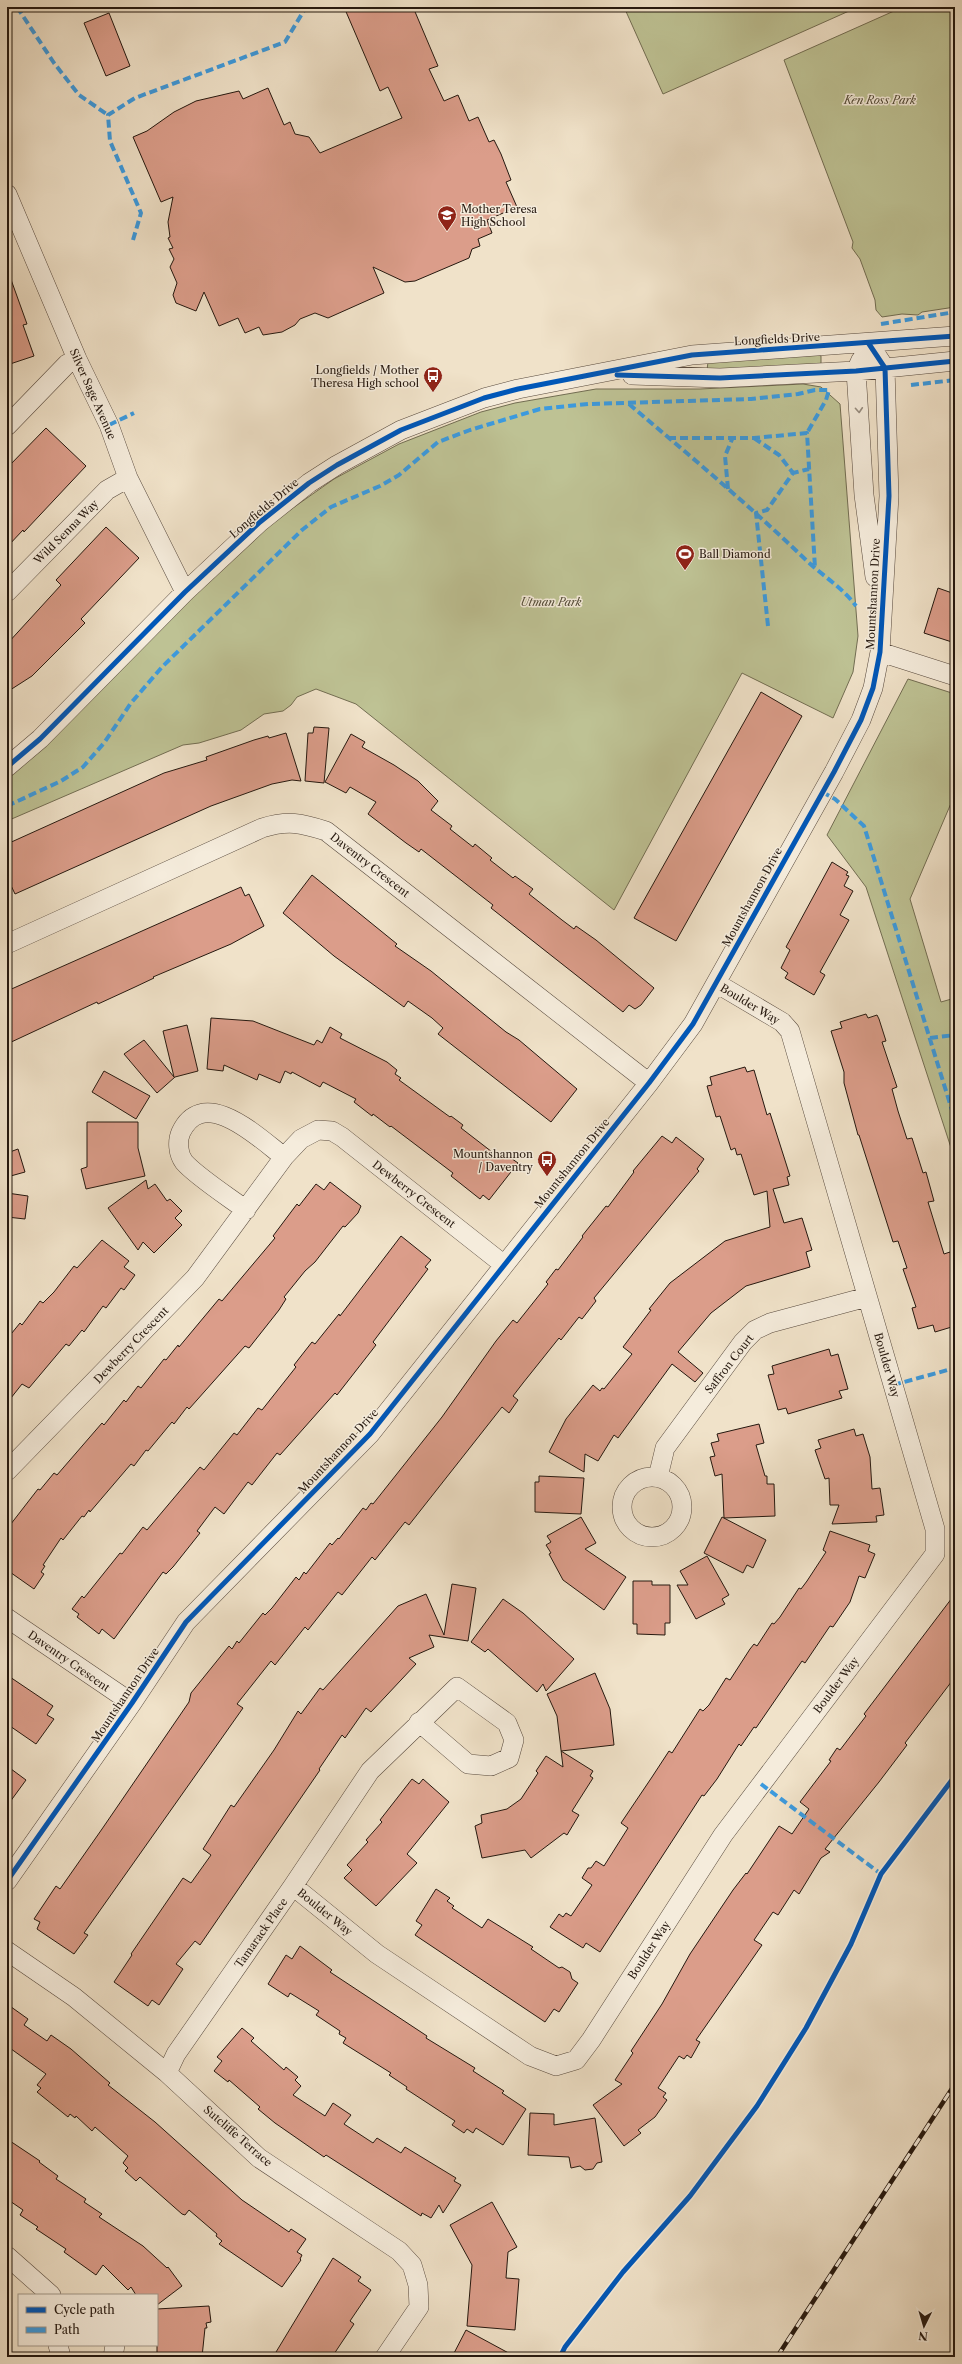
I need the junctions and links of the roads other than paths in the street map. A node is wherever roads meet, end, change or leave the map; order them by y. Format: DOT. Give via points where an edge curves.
graph roads {
  1 [pos="7,194"];
  2 [pos="955,336"];
  3 [pos="869,344"];
  4 [pos="77,359"];
  5 [pos="955,362"];
  6 [pos="885,368"];
  7 [pos="856,371"];
  8 [pos="601,374"];
  9 [pos="7,426"];
  10 [pos="128,478"];
  11 [pos="7,592"];
  12 [pos="185,592"];
  13 [pos="881,622"];
  14 [pos="880,652"];
  15 [pos="955,676"];
  16 [pos="40,739"];
  17 [pos="7,757"];
  18 [pos="7,767"];
  19 [pos="7,944"];
  20 [pos="716,983"];
  21 [pos="649,1083"];
  22 [pos="284,1157"];
  23 [pos="246,1210"];
  24 [pos="503,1264"];
  25 [pos="867,1297"];
  26 [pos="7,1471"];
  27 [pos="658,1477"];
  28 [pos="7,1618"];
  29 [pos="132,1703"];
  30 [pos="419,1722"];
  31 [pos="7,1881"];
  32 [pos="294,1886"];
  33 [pos="7,1951"];
  34 [pos="166,2073"];
  35 [pos="7,2256"];
  36 [pos="50,2294"];
  37 [pos="58,2346"];
  38 [pos="116,2346"];
  39 [pos="61,2357"];
  40 [pos="113,2357"];
  41 [pos="385,2357"];
  1 -- 4 [label="street, Silver Sage Avenue"];
  2 -- 3 [label="street, Longfields Drive"];
  3 -- 6 [label="street"];
  3 -- 7 [label="street, Mountshannon Drive"];
  3 -- 8 [label="street, Longfields Drive" via="716,352"];
  4 -- 9 [label="street" via="67,364"];
  4 -- 10 [label="street, Silver Sage Avenue" via="109,425"];
  5 -- 6 [label="street, Longfields Drive"];
  6 -- 7 [label="street, Longfields Drive"];
  6 -- 13 [label="street, Mountshannon Drive" via="889,496"];
  7 -- 8 [label="street, Longfields Drive" via="720,378"];
  7 -- 13 [label="street, Mountshannon Drive, one-way" via="864,495"];
  8 -- 12 [label="street, Longfields Drive" via="484,398 402,430 368,447 309,483 283,503"];
  10 -- 11 [label="street, Wild Senna Way" via="107,490"];
  10 -- 12 [label="street, Silver Sage Avenue"];
  12 -- 16 [label="street, Longfields Drive"];
  13 -- 14 [label="street, Mountshannon Drive"];
  14 -- 15 [label="street"];
  14 -- 20 [label="street, Mountshannon Drive" via="873,688 861,720"];
  16 -- 17 [label="street, Longfields Drive"];
  16 -- 18 [label="street, Longfields Drive"];
  19 -- 21 [label="street, Daventry Crescent" via="262,828 280,823 302,823 326,831"];
  20 -- 21 [label="street, Mountshannon Drive" via="693,1024"];
  20 -- 25 [label="street, Boulder Way" via="782,1022 790,1031"];
  21 -- 24 [label="street, Mountshannon Drive"];
  22 -- 23 [label="street, Dewberry Crescent"];
  22 -- 23 [label="street" via="234,1119 208,1112 189,1120 181,1133 178,1146 183,1161"];
  22 -- 24 [label="street, Dewberry Crescent" via="301,1139 318,1130 332,1131"];
  23 -- 26 [label="street, Dewberry Crescent" via="195,1278"];
  24 -- 29 [label="street, Mountshannon Drive" via="370,1434 186,1622"];
  25 -- 27 [label="street, Saffron Court" via="770,1323 755,1330 743,1342 665,1448"];
  25 -- 32 [label="street, Boulder Way" via="935,1529 935,1554 723,1835 576,2060 556,2066 530,2056 377,1954"];
  28 -- 29 [label="street, Daventry Crescent"];
  29 -- 31 [label="street, Mountshannon Drive"];
  30 -- 30 [label="street, Tamarack Place" via="468,1764 491,1766 509,1758 514,1740 507,1723 457,1687"];
  30 -- 32 [label="street, Tamarack Place" via="370,1771"];
  32 -- 34 [label="street, Tamarack Place" via="176,2054"];
  33 -- 34 [label="street, Sutcliffe Terrace" via="74,1997"];
  34 -- 41 [label="street, Sutcliffe Terrace" via="259,2158 400,2251 412,2265 418,2285 419,2307"];
  35 -- 36 [label="street"];
  37 -- 39 [label="street"];
  38 -- 40 [label="street"];
}
